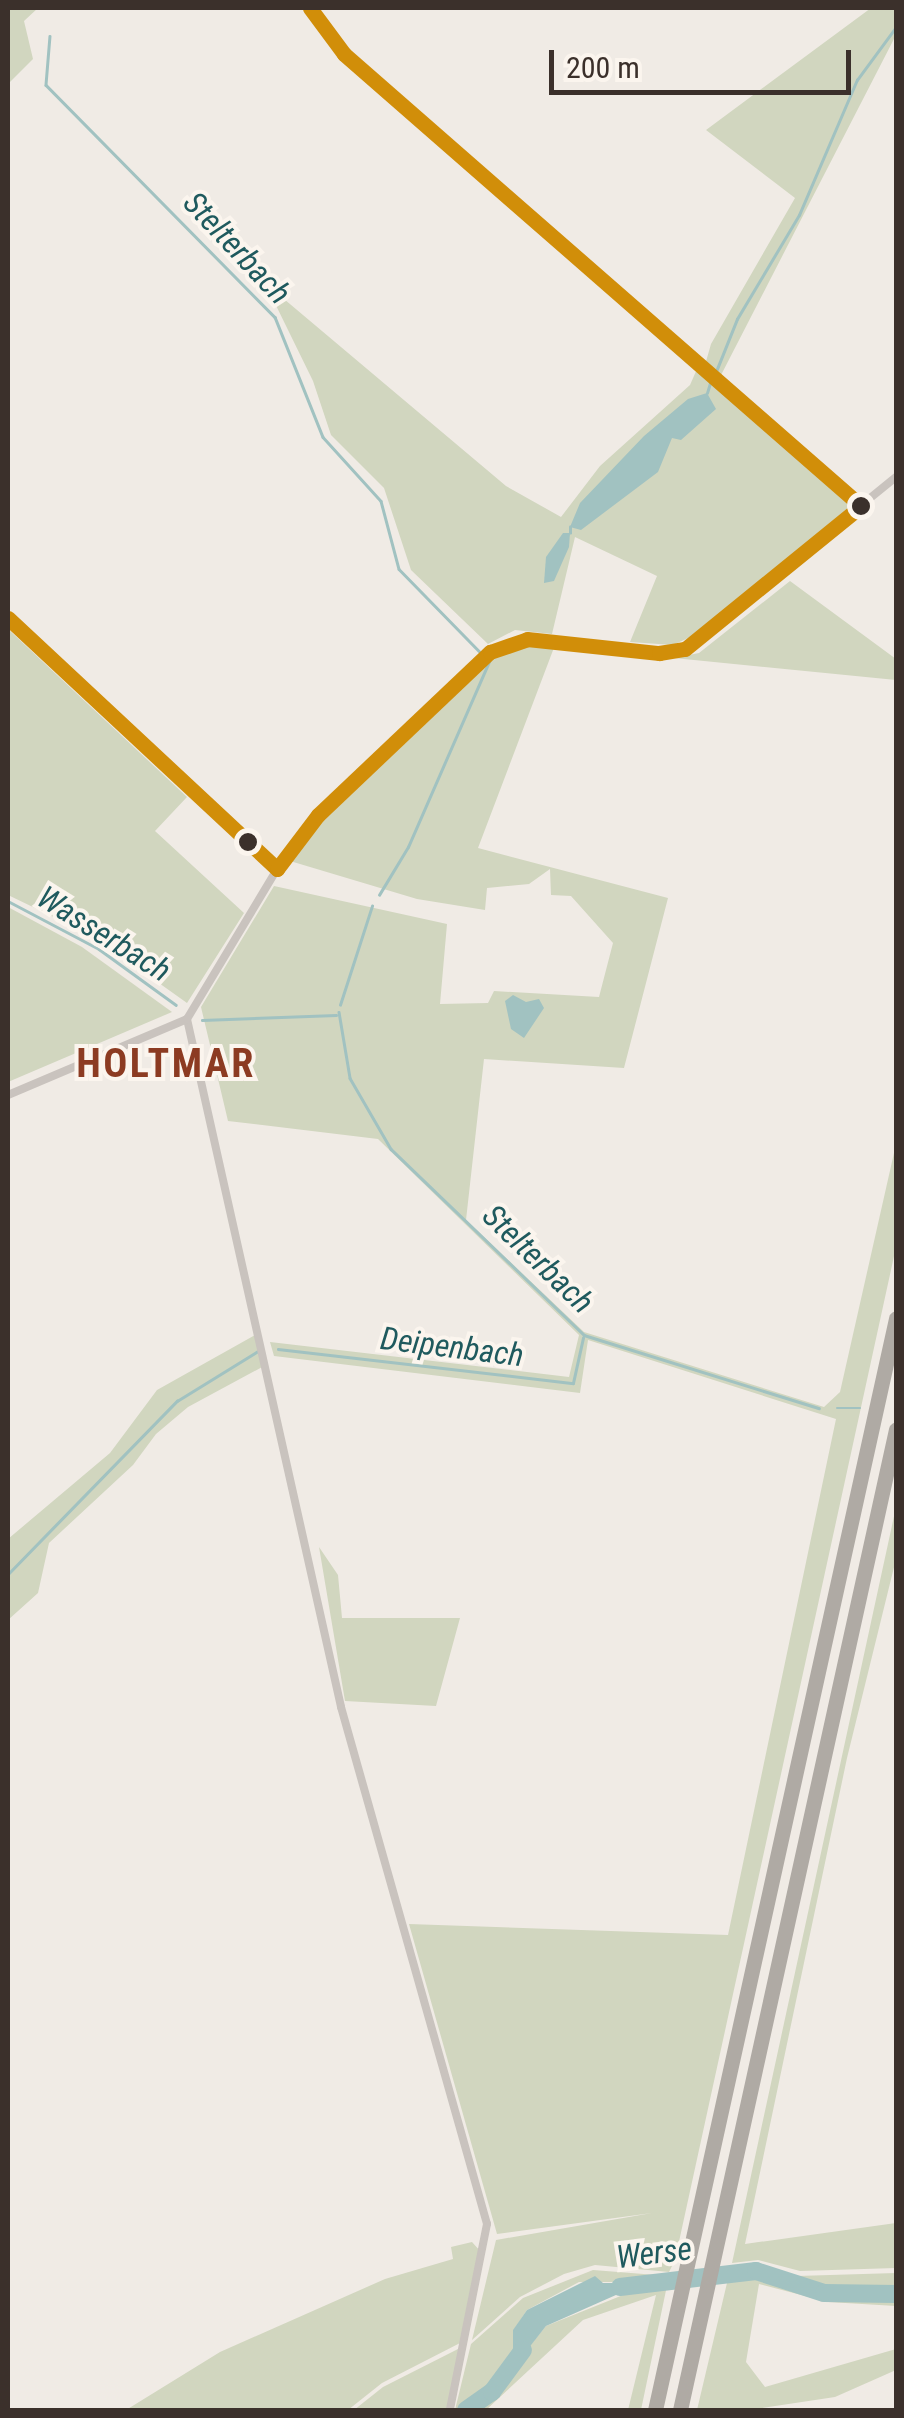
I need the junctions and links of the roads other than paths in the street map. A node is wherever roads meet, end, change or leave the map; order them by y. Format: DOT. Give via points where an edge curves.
graph roads {
  1 [pos="310,8"];
  2 [pos="896,477"];
  3 [pos="861,506"];
  4 [pos="8,618"];
  5 [pos="277,869"];
  6 [pos="187,1019"];
  7 [pos="8,1095"];
  8 [pos="896,1318"];
  9 [pos="896,1429"];
  10 [pos="450,2410"];
  11 [pos="655,2410"];
  12 [pos="680,2410"];
  1 -- 3 [label="street" via="344,54"];
  2 -- 3 [label="street"];
  3 -- 5 [label="street" via="685,650 527,639 490,652 318,815"];
  4 -- 5 [label="street"];
  5 -- 6 [label="street"];
  6 -- 7 [label="street"];
  6 -- 10 [label="street" via="341,1707 487,2224"];
  8 -- 11 [label="highway"];
  9 -- 12 [label="highway"];
}
